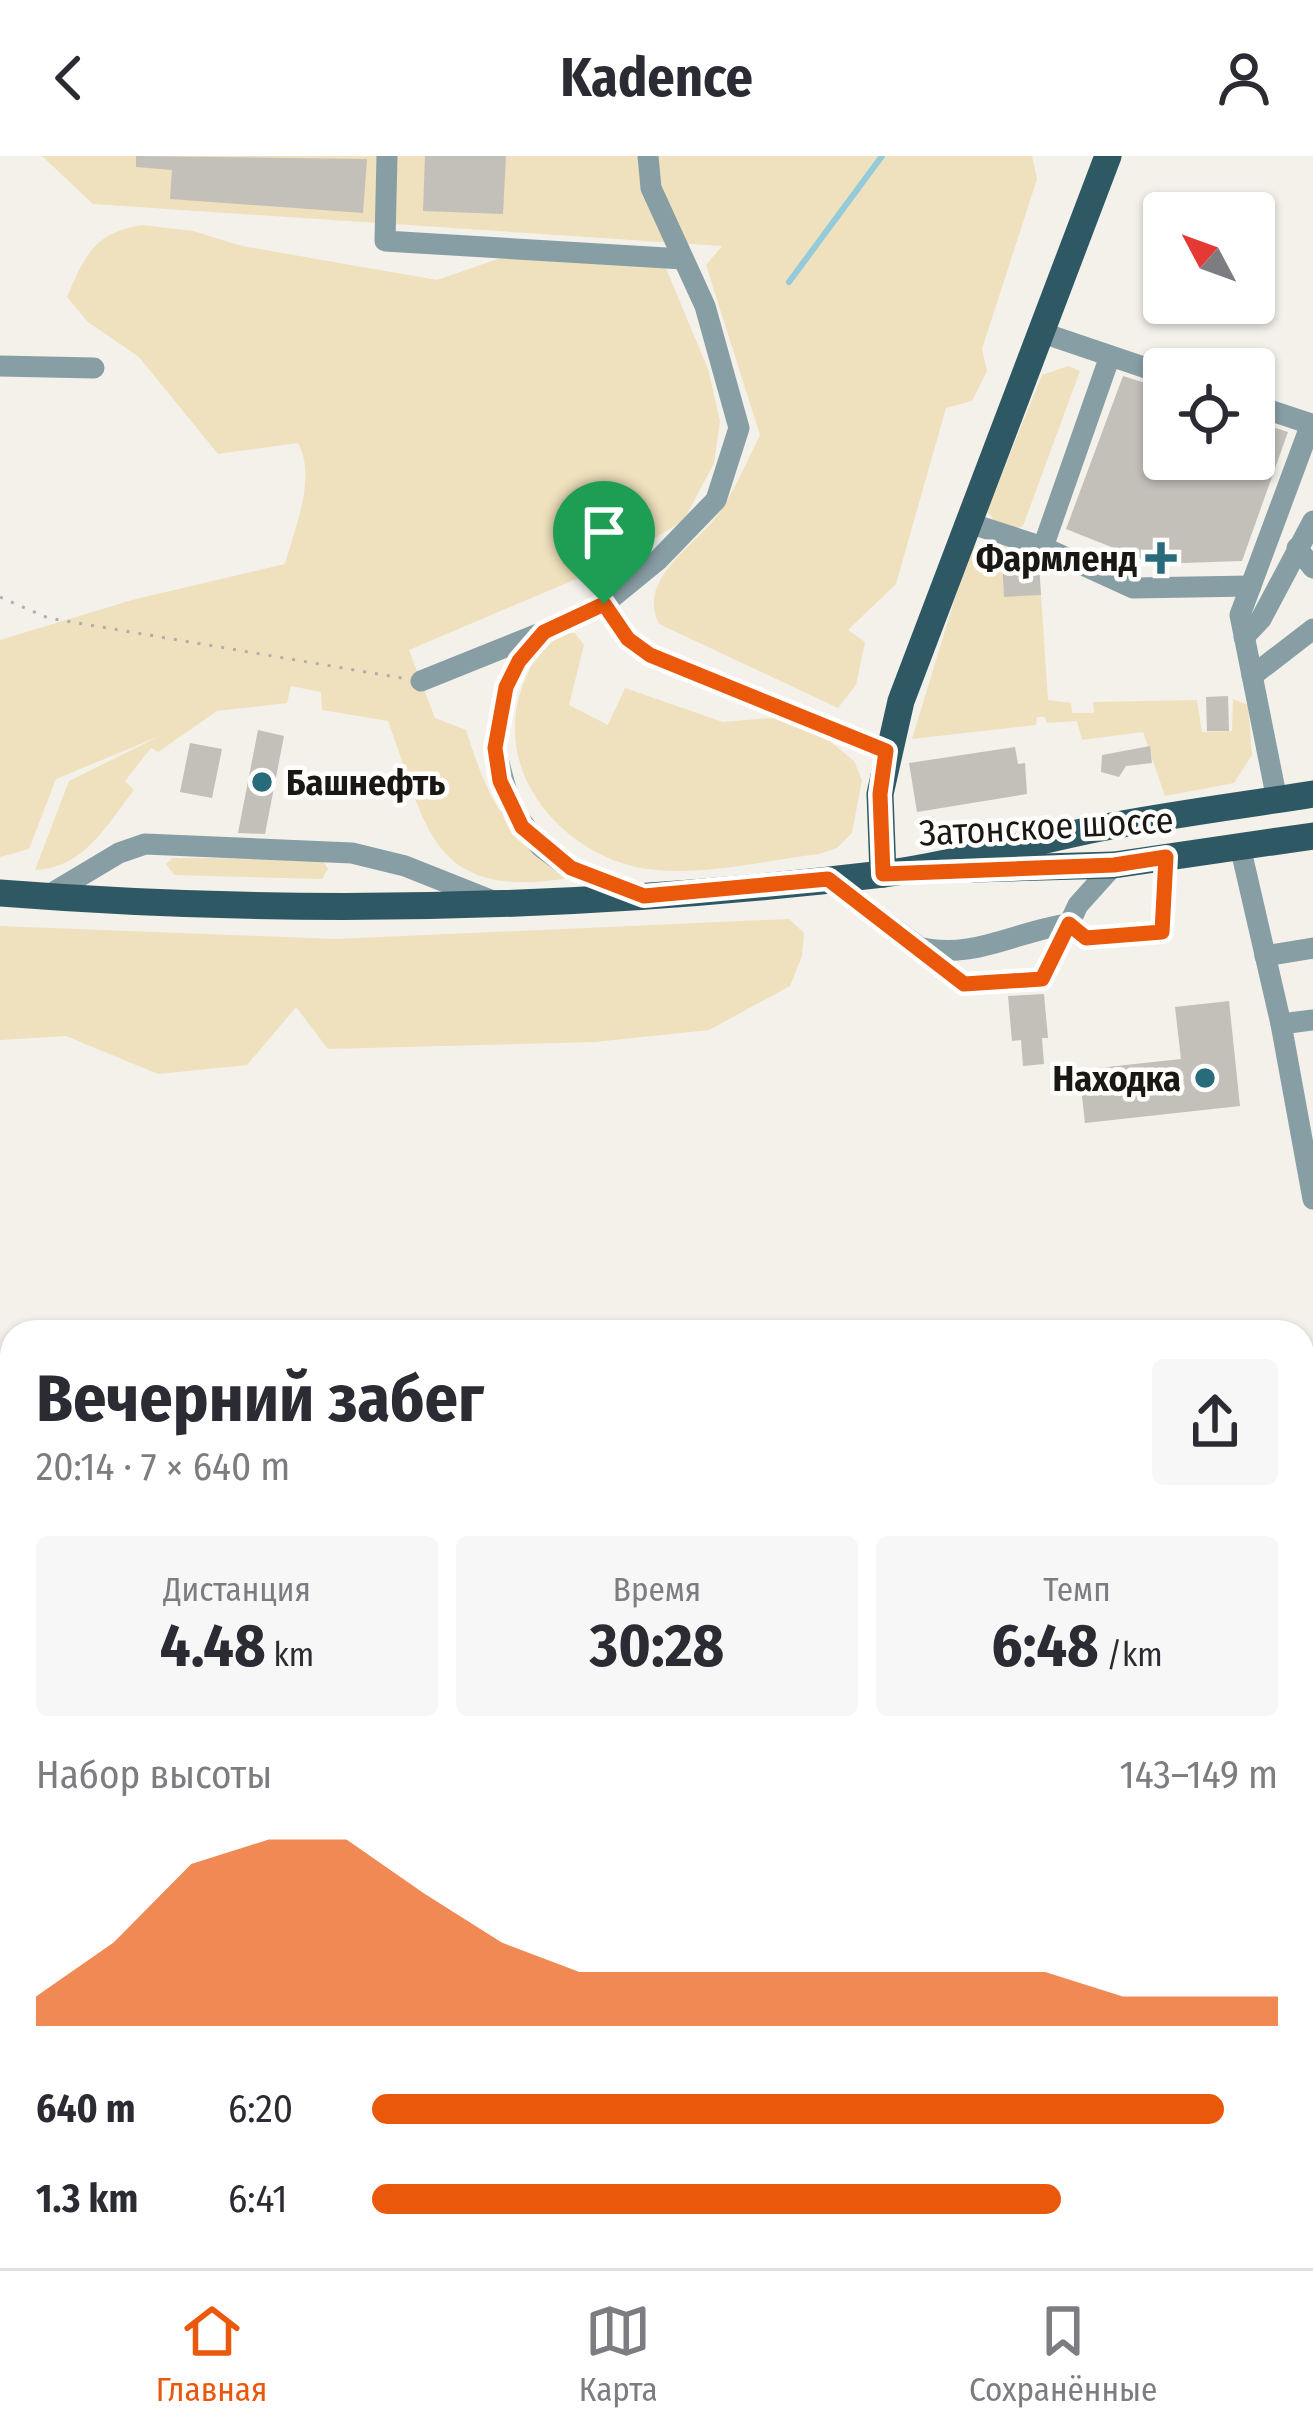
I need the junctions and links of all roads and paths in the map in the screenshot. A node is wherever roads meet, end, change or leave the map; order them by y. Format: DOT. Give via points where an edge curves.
graph roads {
  1 [pos="387,156"];
  2 [pos="648,156"];
  3 [pos="1108,156"];
  4 [pos="683,259"];
  5 [pos="1040,332"];
  6 [pos="1110,356"];
  7 [pos="0,366"];
  8 [pos="1143,367"];
  9 [pos="94,368"];
  10 [pos="1275,412"];
  11 [pos="1313,521"];
  12 [pos="966,522"];
  13 [pos="1043,547"];
  14 [pos="1297,548"];
  15 [pos="1313,568"];
  16 [pos="1251,586"];
  17 [pos="0,597"];
  18 [pos="604,604"];
  19 [pos="1313,628"];
  20 [pos="544,632"];
  21 [pos="1244,637"];
  22 [pos="1252,676"];
  23 [pos="422,681"];
  24 [pos="886,751"];
  25 [pos="1313,794"];
  26 [pos="1277,800"];
  27 [pos="1313,836"];
  28 [pos="1240,847"];
  29 [pos="1166,857"];
  30 [pos="1114,865"];
  31 [pos="893,872"];
  32 [pos="828,879"];
  33 [pos="0,893"];
  34 [pos="47,896"];
  35 [pos="644,896"];
  36 [pos="499,903"];
  37 [pos="1069,924"];
  38 [pos="919,947"];
  39 [pos="1313,948"];
  40 [pos="1265,956"];
  41 [pos="1313,1020"];
  42 [pos="1281,1024"];
  43 [pos="1313,1198"];
  1 -- 4 [label="street" via="385,241"];
  2 -- 4 [label="street" via="651,188"];
  3 -- 5 [label="main road"];
  4 -- 18 [label="street" via="740,428 716,500"];
  5 -- 6 [label="street"];
  5 -- 12 [label="main road"];
  6 -- 8 [label="street"];
  6 -- 13 [label="street"];
  7 -- 9 [label="street"];
  10 -- 16 [label="street" via="1312,424"];
  11 -- 14 [label="street"];
  12 -- 13 [label="street"];
  12 -- 24 [label="main road"];
  13 -- 16 [label="street" via="1133,588"];
  14 -- 15 [label="street"];
  14 -- 21 [label="street" via="1262,619"];
  16 -- 21 [label="street" via="1240,615"];
  17 -- 23 [label="path" via="48,618"];
  18 -- 20 [label="street"];
  18 -- 24 [label="street" via="650,655"];
  19 -- 22 [label="street"];
  20 -- 23 [label="street"];
  20 -- 35 [label="street" via="519,661 496,719 511,808 541,847 571,868"];
  21 -- 22 [label="street"];
  22 -- 26 [label="street"];
  24 -- 31 [label="main road" via="880,794"];
  25 -- 26 [label="main road, Затонское шоссе"];
  26 -- 31 [label="main road, Затонское шоссе"];
  27 -- 28 [label="main road, Затонское шоссе"];
  28 -- 29 [label="main road, Затонское шоссе"];
  28 -- 40 [label="street"];
  29 -- 30 [label="main road, Затонское шоссе"];
  29 -- 37 [label="street" via="1162,932 1086,938"];
  30 -- 31 [label="main road, Затонское шоссе"];
  30 -- 37 [label="street"];
  31 -- 32 [label="main road"];
  32 -- 35 [label="main road"];
  32 -- 38 [label="street"];
  33 -- 34 [label="main road"];
  34 -- 36 [label="main road"];
  34 -- 36 [label="street" via="145,844 352,853"];
  35 -- 36 [label="main road"];
  37 -- 38 [label="street" via="1001,944"];
  37 -- 38 [label="street" via="1042,979 964,984"];
  39 -- 40 [label="street"];
  40 -- 42 [label="street"];
  41 -- 42 [label="street"];
  42 -- 43 [label="street"];
}
